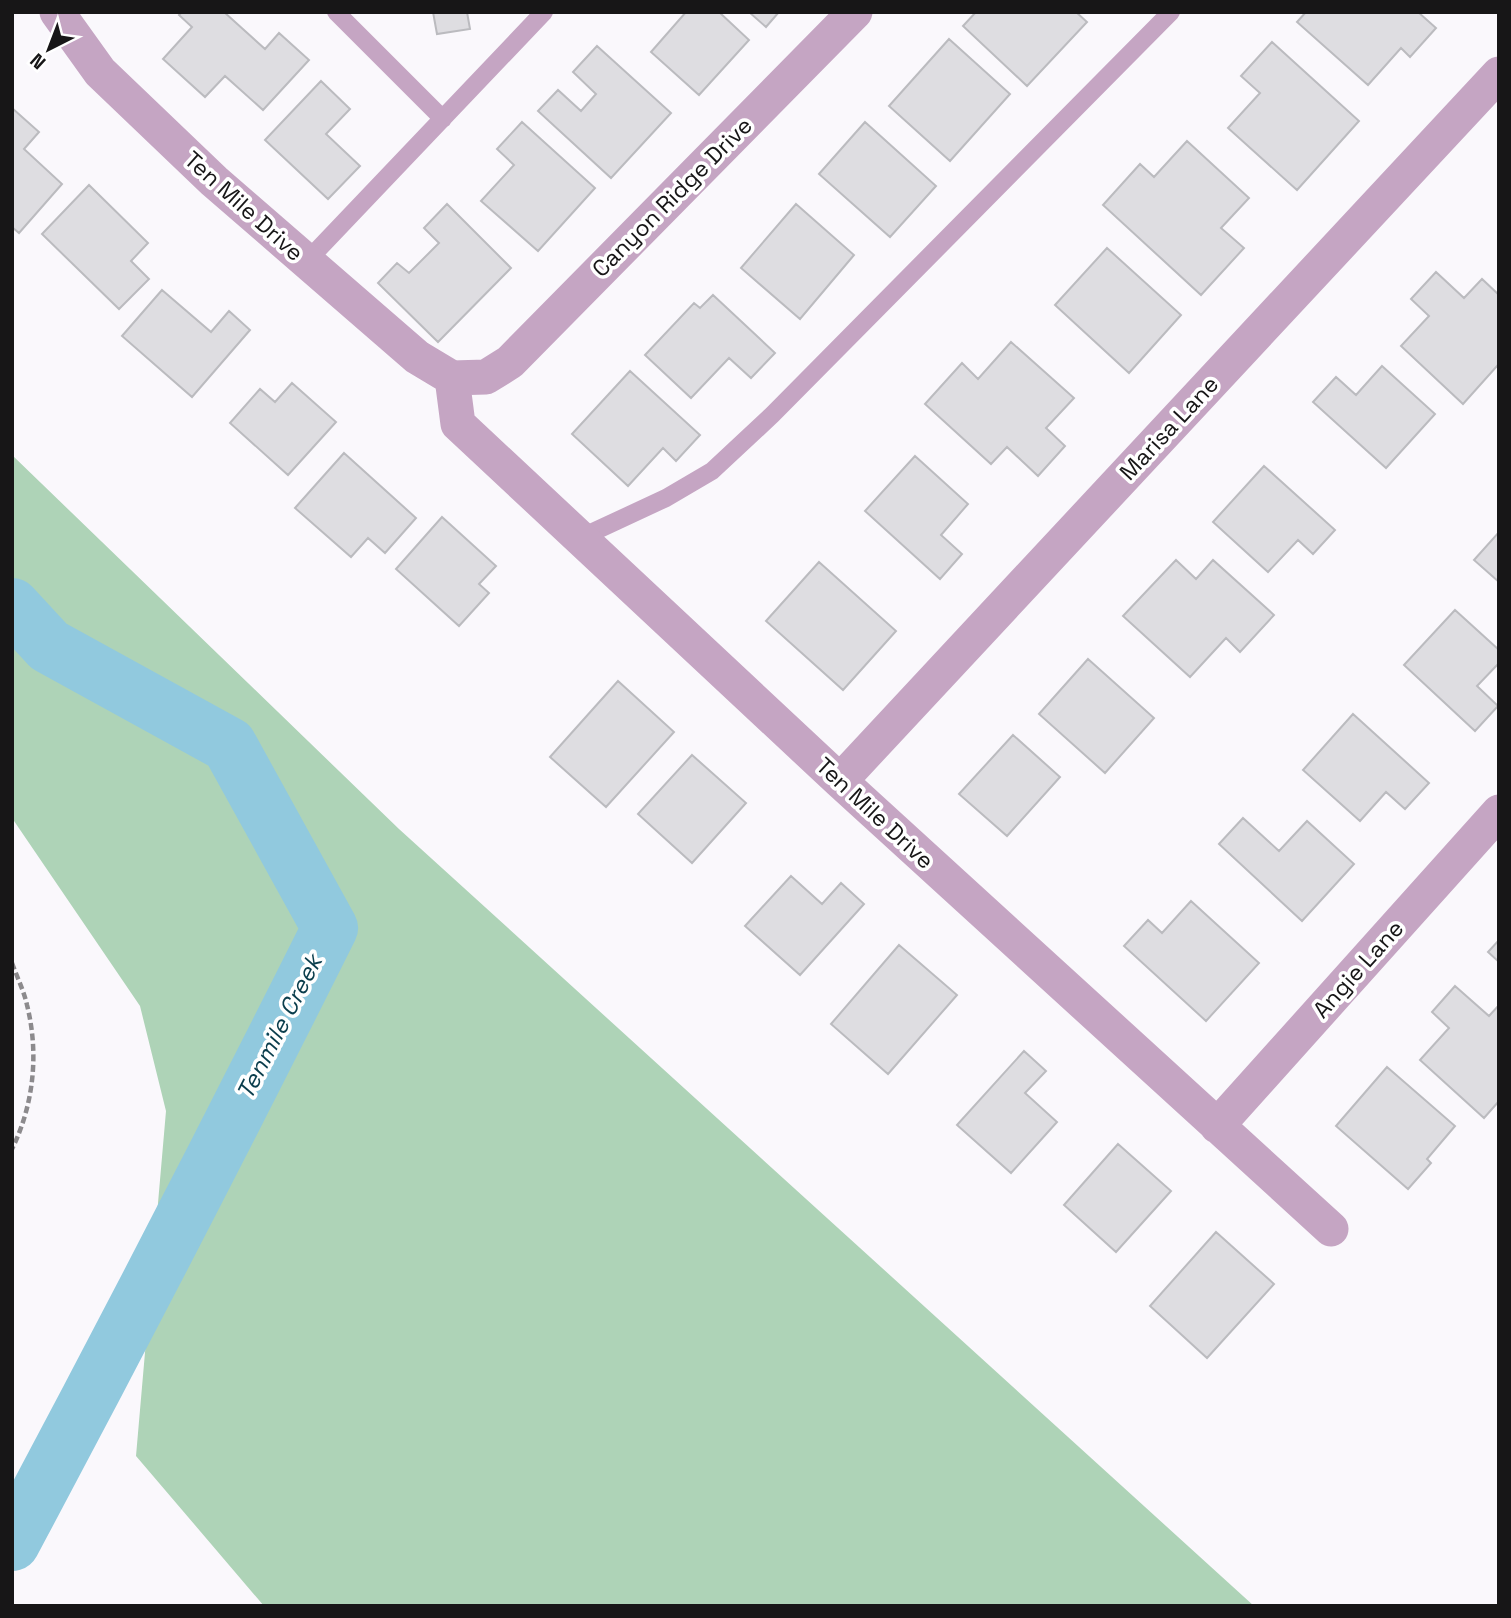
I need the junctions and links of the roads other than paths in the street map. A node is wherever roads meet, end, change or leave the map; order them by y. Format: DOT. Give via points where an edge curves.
graph roads {
  1 [pos="57,12"];
  2 [pos="337,12"];
  3 [pos="544,12"];
  4 [pos="855,12"];
  5 [pos="1171,12"];
  6 [pos="1499,74"];
  7 [pos="443,118"];
  8 [pos="307,261"];
  9 [pos="469,377"];
  10 [pos="580,538"];
  11 [pos="840,781"];
  12 [pos="1499,812"];
  13 [pos="1217,1126"];
  14 [pos="1331,1230"];
  1 -- 8 [label="street, Ten Mile Drive" via="100,72 214,181"];
  2 -- 7 [label="lane"];
  3 -- 7 [label="lane"];
  4 -- 9 [label="street, Canyon Ridge Drive" via="510,362"];
  5 -- 10 [label="lane" via="712,471 666,499"];
  6 -- 11 [label="street, Marisa Lane"];
  7 -- 8 [label="lane"];
  8 -- 9 [label="street, Ten Mile Drive" via="417,358"];
  9 -- 10 [label="street, Ten Mile Drive" via="458,424"];
  10 -- 11 [label="street, Ten Mile Drive"];
  11 -- 13 [label="street, Ten Mile Drive"];
  12 -- 13 [label="street, Angie Lane"];
  13 -- 14 [label="street, Ten Mile Drive"];
}
